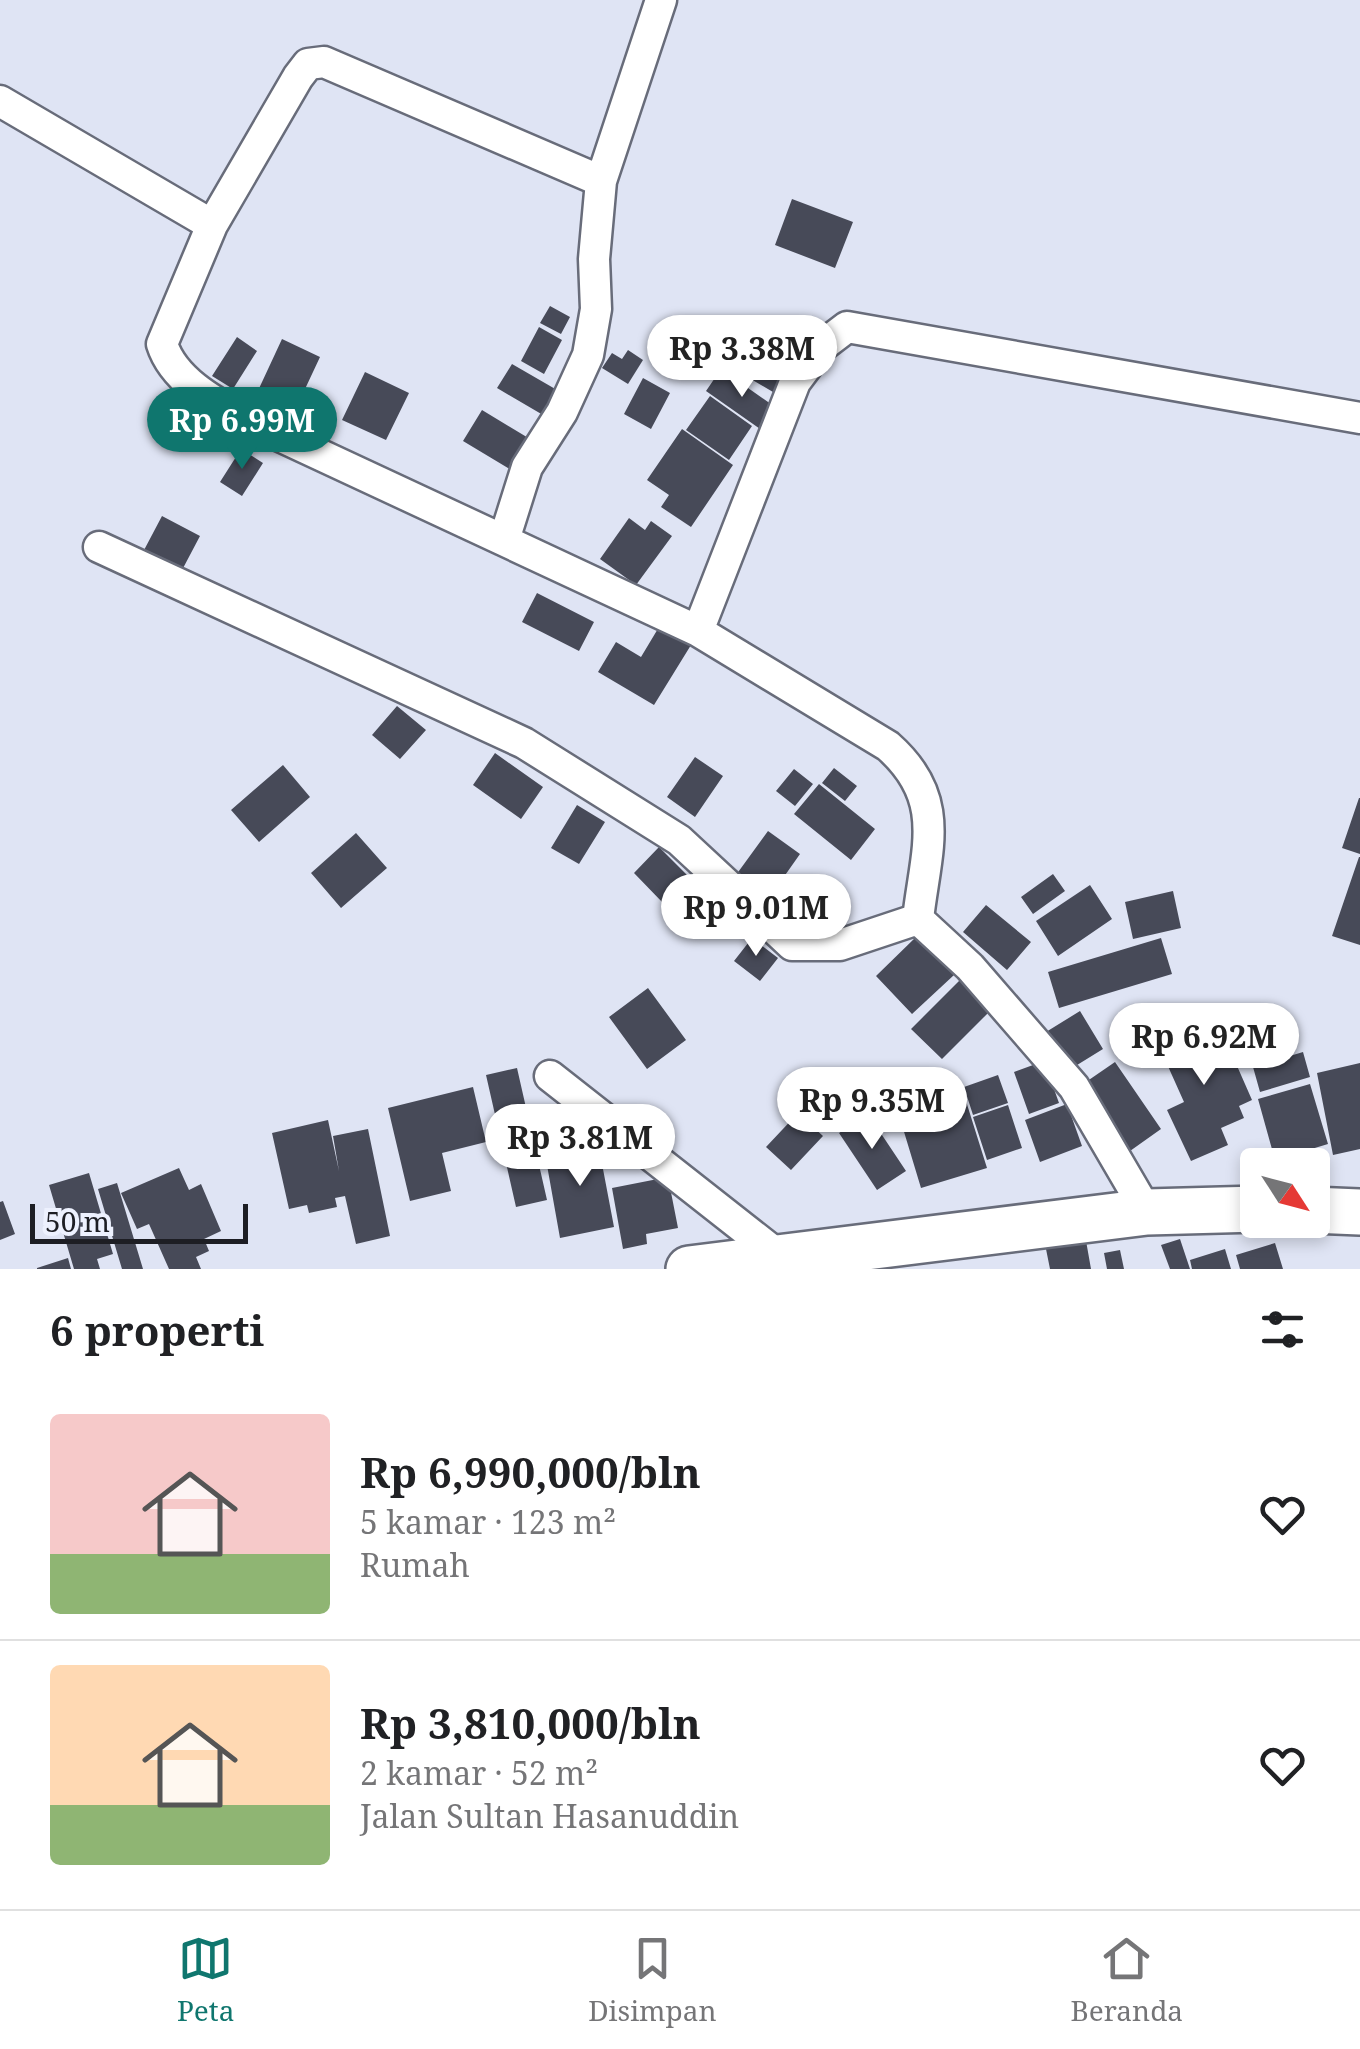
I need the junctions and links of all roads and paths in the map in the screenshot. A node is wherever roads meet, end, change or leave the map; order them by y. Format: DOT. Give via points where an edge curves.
graph roads {
  1 [pos="661,0"];
  2 [pos="0,100"];
  3 [pos="601,180"];
  4 [pos="212,225"];
  5 [pos="1360,418"];
  6 [pos="504,540"];
  7 [pos="100,548"];
  8 [pos="698,631"];
  9 [pos="918,919"];
  10 [pos="550,1076"];
  11 [pos="1240,1209"];
  12 [pos="1330,1211"];
  13 [pos="1148,1212"];
  14 [pos="1360,1212"];
  15 [pos="779,1256"];
  16 [pos="690,1269"];
  1 -- 3 [label="street"];
  2 -- 4 [label="street"];
  3 -- 4 [label="street" via="324,62 308,64 298,77"];
  3 -- 6 [label="street" via="588,355 528,467"];
  4 -- 6 [label="street" via="162,344 182,375 250,422"];
  5 -- 8 [label="street" via="847,328 822,346 795,382"];
  6 -- 8 [label="street"];
  7 -- 9 [label="street" via="524,743 679,840 792,945 840,944"];
  8 -- 9 [label="street" via="888,746 919,778 930,814"];
  9 -- 13 [label="street" via="970,967 1074,1087"];
  10 -- 15 [label="street"];
  11 -- 13 [label="street"];
  12 -- 14 [label="street"];
  13 -- 15 [label="street"];
  15 -- 16 [label="street"];
}
